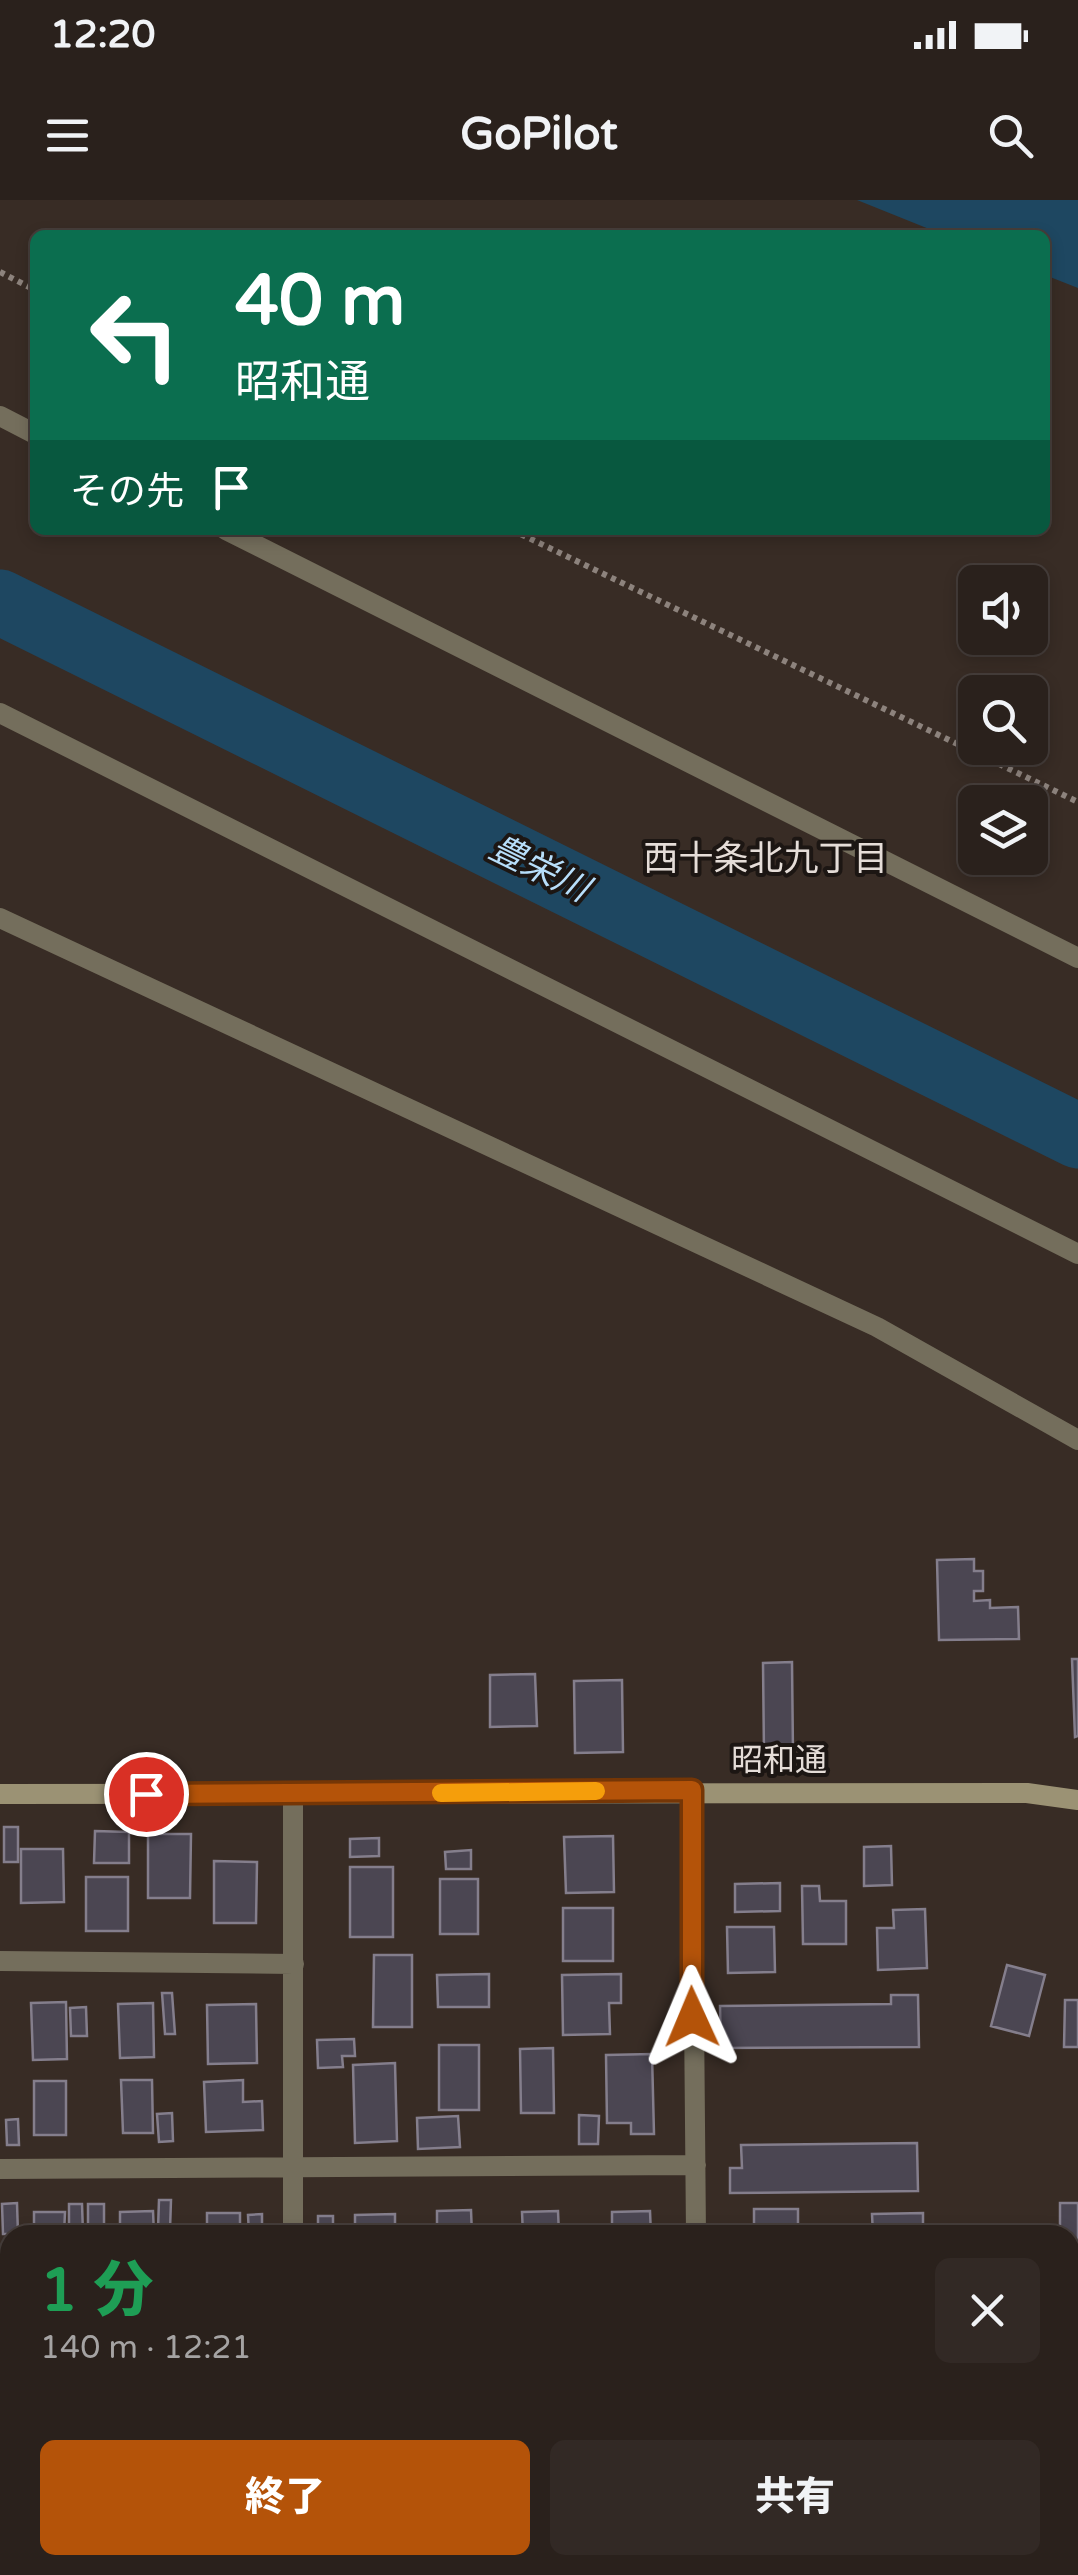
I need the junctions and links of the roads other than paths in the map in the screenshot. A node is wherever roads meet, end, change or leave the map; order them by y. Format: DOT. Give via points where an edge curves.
graph roads {
  1 [pos="0,416"];
  2 [pos="30,431"];
  3 [pos="236,535"];
  4 [pos="0,714"];
  5 [pos="0,918"];
  6 [pos="1078,958"];
  7 [pos="1078,1254"];
  8 [pos="1078,1440"];
  9 [pos="692,1790"];
  10 [pos="0,1794"];
  11 [pos="293,1795"];
  12 [pos="1078,1800"];
  13 [pos="0,1961"];
  14 [pos="294,1964"];
  15 [pos="696,2165"];
  16 [pos="0,2169"];
  17 [pos="294,2169"];
  18 [pos="293,2225"];
  19 [pos="696,2225"];
  1 -- 2 [label="street"];
  3 -- 6 [label="street"];
  4 -- 7 [label="street"];
  5 -- 8 [label="street" via="877,1327"];
  9 -- 11 [label="street, 昭和通"];
  9 -- 12 [label="street, 昭和通" via="1027,1792"];
  9 -- 15 [label="street"];
  10 -- 11 [label="street, 昭和通"];
  11 -- 14 [label="street"];
  13 -- 14 [label="street"];
  14 -- 17 [label="street"];
  15 -- 17 [label="street"];
  15 -- 19 [label="street"];
  16 -- 17 [label="street"];
  17 -- 18 [label="street"];
}
